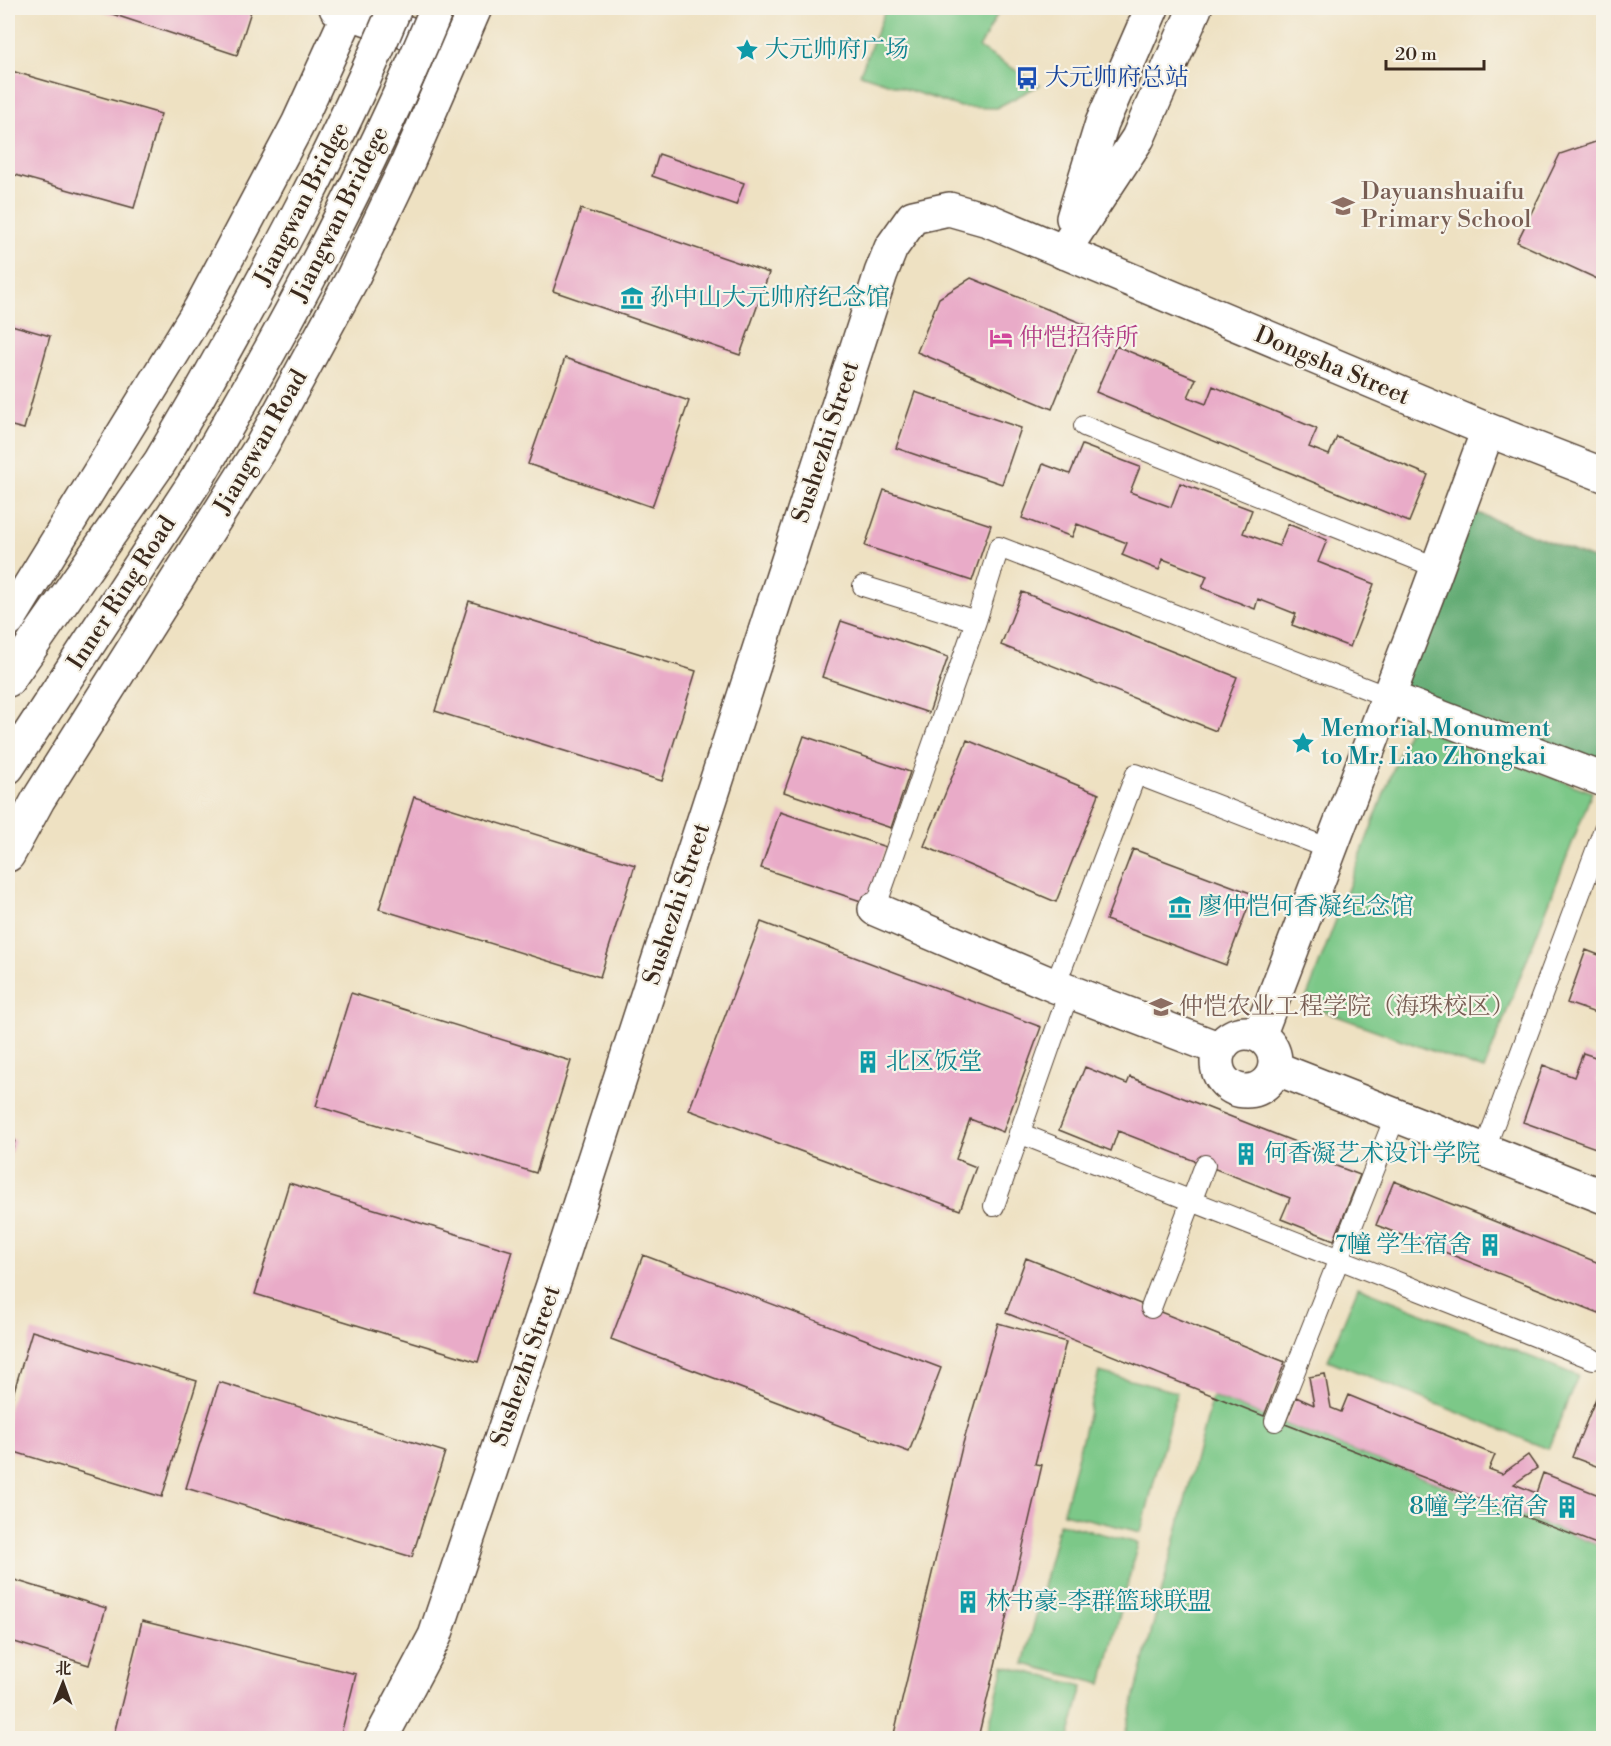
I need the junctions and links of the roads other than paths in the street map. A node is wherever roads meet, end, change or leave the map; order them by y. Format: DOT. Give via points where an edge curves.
graph roads {
  1 [pos="395,8"];
  2 [pos="437,8"];
  3 [pos="476,8"];
  4 [pos="1152,8"];
  5 [pos="1195,8"];
  6 [pos="345,9"];
  7 [pos="458,51"];
  8 [pos="1063,252"];
  9 [pos="198,397"];
  10 [pos="233,416"];
  11 [pos="1084,426"];
  12 [pos="1488,430"];
  13 [pos="1604,476"];
  14 [pos="1438,568"];
  15 [pos="862,586"];
  16 [pos="8,621"];
  17 [pos="976,621"];
  18 [pos="8,680"];
  19 [pos="1389,697"];
  20 [pos="8,767"];
  21 [pos="1604,780"];
  22 [pos="1604,829"];
  23 [pos="1330,849"];
  24 [pos="8,855"];
  25 [pos="875,909"];
  26 [pos="1062,989"];
  27 [pos="1259,1036"];
  28 [pos="1220,1049"];
  29 [pos="1275,1068"];
  30 [pos="1395,1117"];
  31 [pos="1019,1133"];
  32 [pos="1484,1151"];
  33 [pos="1205,1165"];
  34 [pos="1604,1197"];
  35 [pos="1192,1201"];
  36 [pos="994,1206"];
  37 [pos="1339,1258"];
  38 [pos="1151,1308"];
  39 [pos="1593,1359"];
  40 [pos="1275,1421"];
  41 [pos="381,1738"];
  1 -- 9 [label="main road, Jiangwan Bridge, bridge" via="298,217"];
  2 -- 10 [label="main road, Jiangwan Bridege, bridge" via="354,188"];
  3 -- 7 [label="main road, Jiangwan Road"];
  4 -- 8 [label="main road" via="1102,123"];
  5 -- 8 [label="main road" via="1138,138"];
  6 -- 7 [label="main road"];
  6 -- 16 [label="main road" via="298,124 201,309"];
  7 -- 24 [label="main road, Jiangwan Road" via="353,277 262,445 38,800"];
  8 -- 12 [label="main road, Dongsha Street"];
  8 -- 41 [label="main road, Sushezhi Street" via="988,220 949,209 914,217 891,248 435,1636"];
  9 -- 18 [label="main road, Inner Ring Road" via="160,462"];
  10 -- 20 [label="main road, Inner Ring Road" via="198,477"];
  11 -- 14 [label="lane"];
  12 -- 13 [label="main road, Dongsha Street"];
  12 -- 14 [label="main road"];
  14 -- 19 [label="main road"];
  15 -- 17 [label="lane"];
  17 -- 19 [label="lane" via="999,547"];
  17 -- 25 [label="lane"];
  19 -- 21 [label="main road"];
  19 -- 23 [label="main road"];
  22 -- 32 [label="lane"];
  23 -- 26 [label="lane" via="1136,774"];
  23 -- 27 [label="main road"];
  25 -- 26 [label="main road"];
  26 -- 28 [label="main road"];
  26 -- 31 [label="lane"];
  27 -- 28 [label="main road" via="1239,1034"];
  27 -- 29 [label="main road" via="1272,1050"];
  28 -- 29 [label="main road" via="1219,1073 1231,1087 1258,1089"];
  29 -- 30 [label="main road"];
  30 -- 32 [label="main road"];
  30 -- 37 [label="lane"];
  31 -- 35 [label="lane"];
  31 -- 36 [label="lane"];
  32 -- 34 [label="main road"];
  33 -- 35 [label="lane"];
  35 -- 37 [label="lane"];
  35 -- 38 [label="lane"];
  37 -- 39 [label="lane"];
  37 -- 40 [label="lane"];
}
